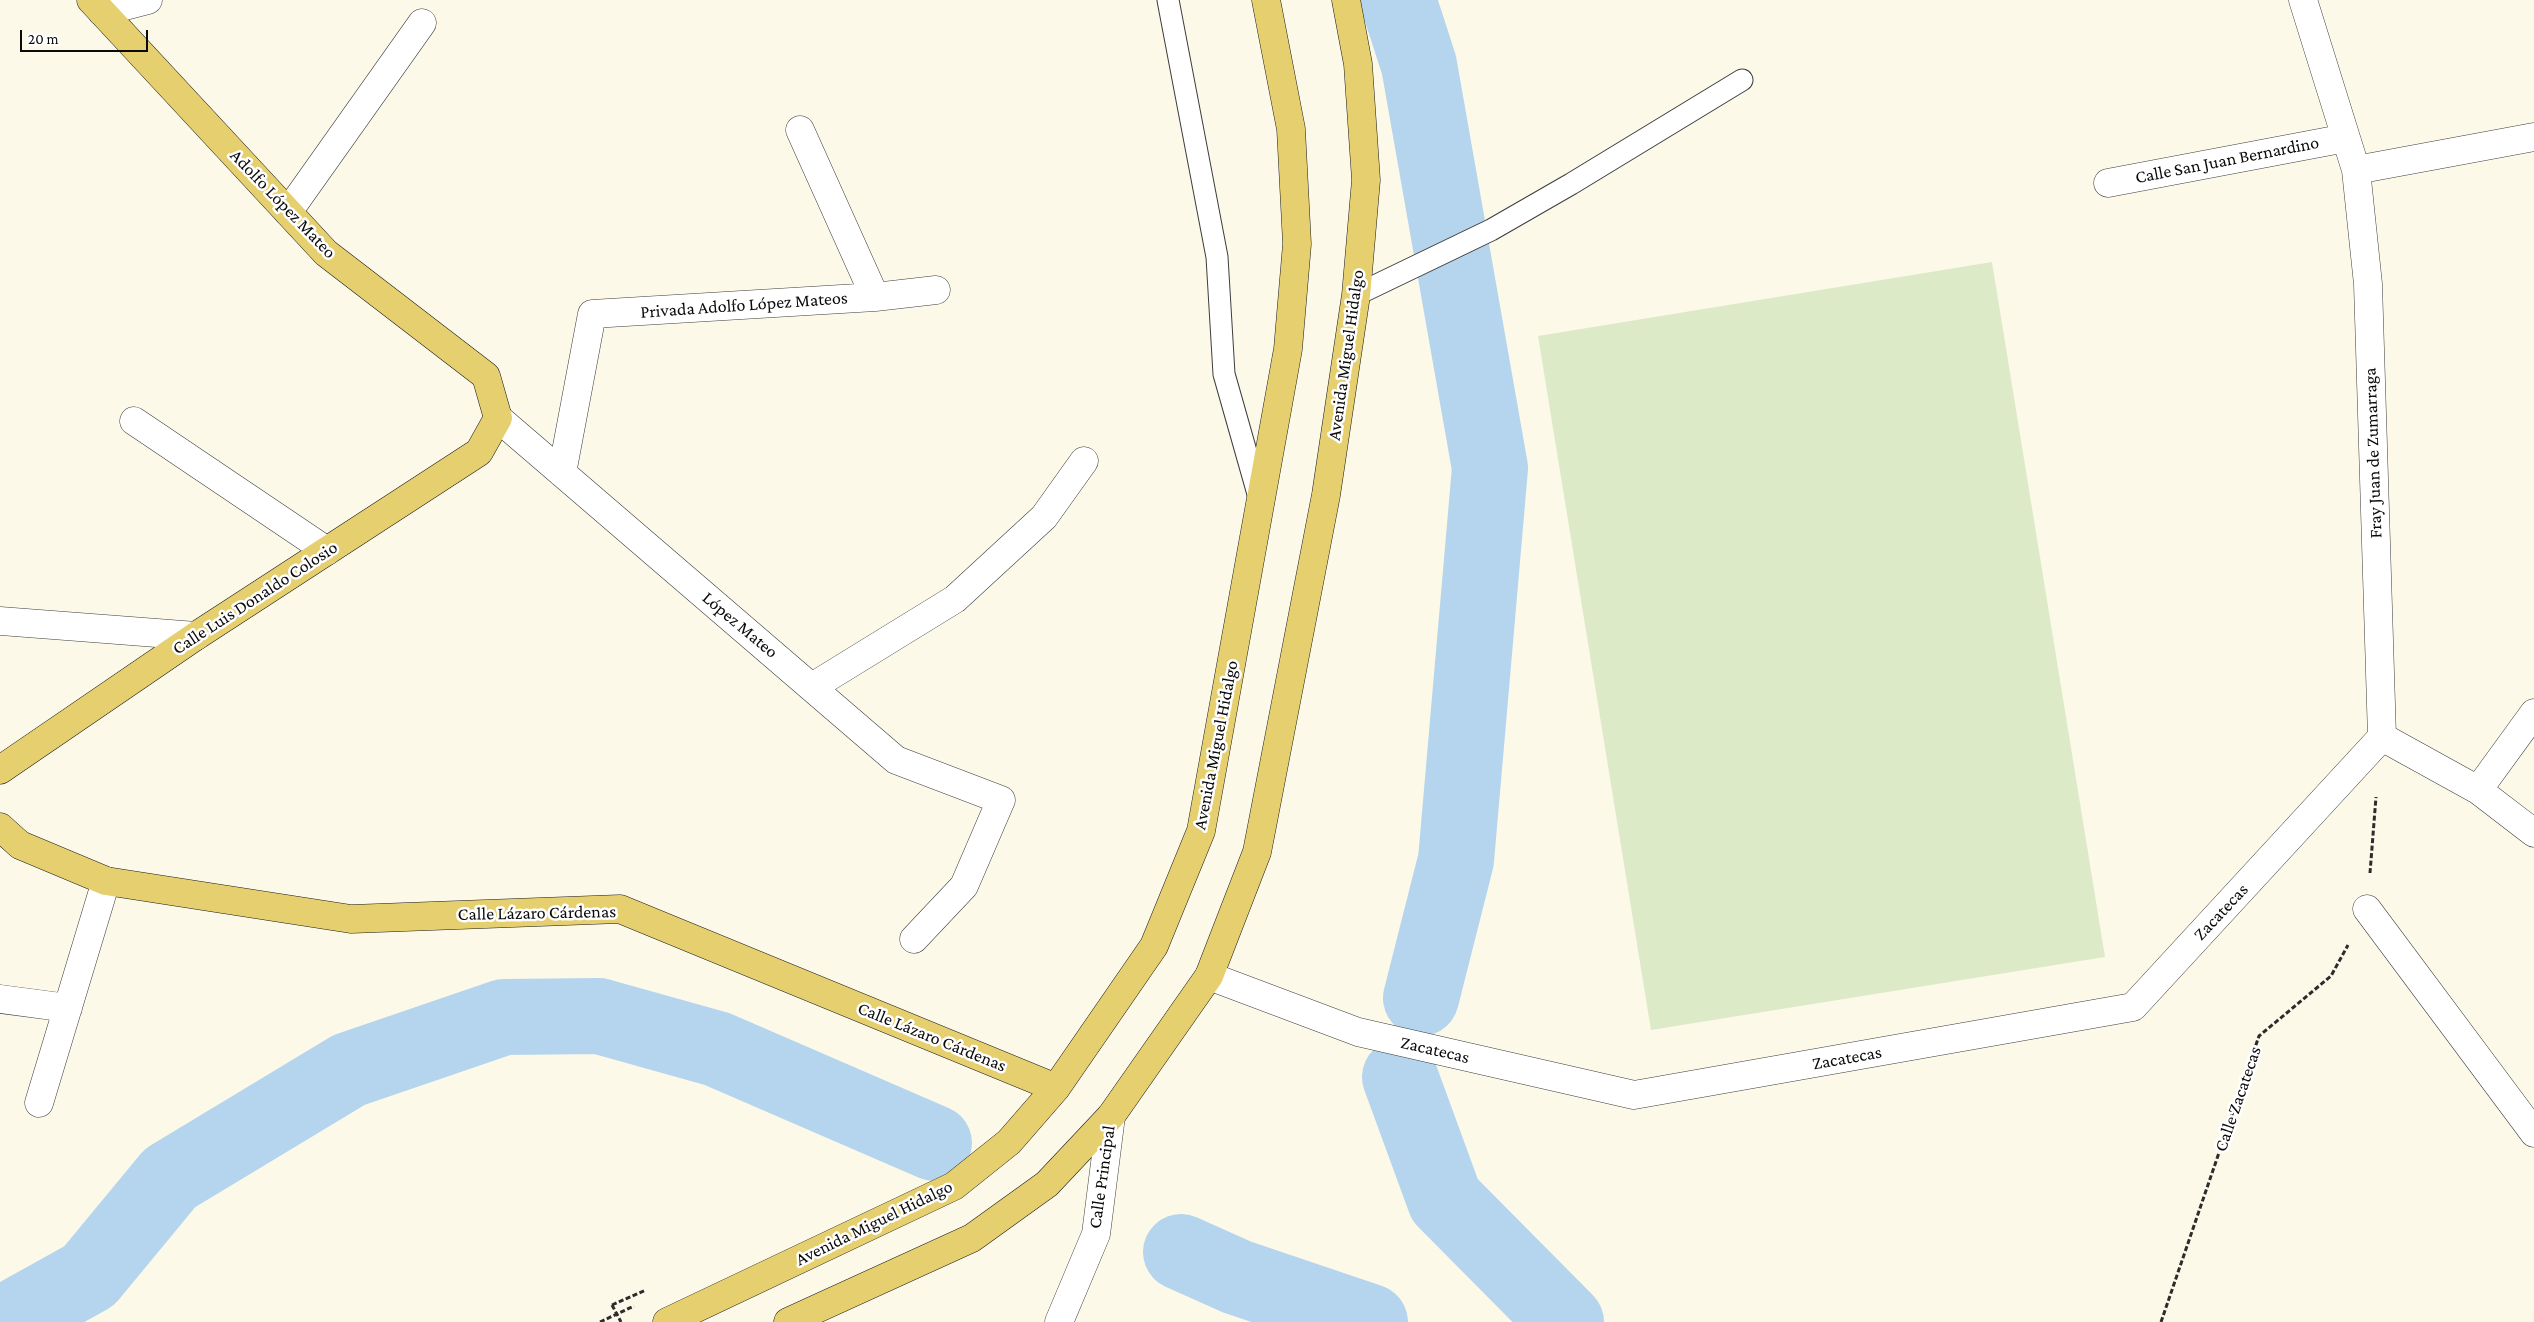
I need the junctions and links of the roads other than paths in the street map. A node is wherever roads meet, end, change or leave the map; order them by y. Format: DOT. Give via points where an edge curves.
graph roads {
  1 [pos="148,0"];
  2 [pos="1168,0"];
  3 [pos="1266,0"];
  4 [pos="1346,0"];
  5 [pos="2303,0"];
  6 [pos="96,6"];
  7 [pos="422,23"];
  8 [pos="1742,80"];
  9 [pos="800,130"];
  10 [pos="2534,137"];
  11 [pos="2346,138"];
  12 [pos="2356,170"];
  13 [pos="2108,183"];
  14 [pos="288,212"];
  15 [pos="936,290"];
  16 [pos="1356,295"];
  17 [pos="875,297"];
  18 [pos="498,418"];
  19 [pos="134,421"];
  20 [pos="1084,461"];
  21 [pos="562,473"];
  22 [pos="1260,503"];
  23 [pos="327,551"];
  24 [pos="0,621"];
  25 [pos="196,636"];
  26 [pos="812,687"];
  27 [pos="2534,713"];
  28 [pos="2382,737"];
  29 [pos="0,770"];
  30 [pos="2478,790"];
  31 [pos="2527,821"];
  32 [pos="0,827"];
  33 [pos="106,881"];
  34 [pos="2367,909"];
  35 [pos="914,939"];
  36 [pos="1209,976"];
  37 [pos="0,999"];
  38 [pos="68,1008"];
  39 [pos="1056,1088"];
  40 [pos="39,1103"];
  41 [pos="1111,1116"];
  42 [pos="2534,1133"];
  43 [pos="667,1322"];
  44 [pos="788,1322"];
  45 [pos="1058,1322"];
  1 -- 6 [label="street"];
  2 -- 22 [label="lane" via="1217,257 1224,374"];
  3 -- 22 [label="main road, Avenida Miguel Hidalgo" via="1291,129 1297,244 1288,348"];
  4 -- 16 [label="main road, Avenida Miguel Hidalgo" via="1358,64 1366,180"];
  5 -- 11 [label="street, Fray Juan de Zumarraga"];
  6 -- 14 [label="main road, Adolfo López Mateo"];
  7 -- 14 [label="street"];
  8 -- 16 [label="lane" via="1491,230"];
  9 -- 17 [label="street, Privada Adolfo López Mateos"];
  10 -- 12 [label="street"];
  11 -- 12 [label="street, Fray Juan de Zumarraga"];
  11 -- 13 [label="street, Calle San Juan Bernardino"];
  12 -- 28 [label="street, Fray Juan de Zumarraga" via="2368,284"];
  14 -- 18 [label="main road, Adolfo López Mateo" via="326,253 486,376"];
  15 -- 17 [label="street"];
  16 -- 36 [label="main road, Avenida Miguel Hidalgo" via="1326,495 1257,852"];
  17 -- 21 [label="street, Privada Adolfo López Mateos" via="592,314"];
  18 -- 21 [label="street, López Mateo"];
  18 -- 23 [label="main road, Calle Luis Donaldo Colosio" via="479,452"];
  19 -- 23 [label="street"];
  20 -- 26 [label="street" via="1044,517 955,599"];
  21 -- 26 [label="street, López Mateo"];
  22 -- 39 [label="main road, Avenida Miguel Hidalgo" via="1201,831 1154,946"];
  23 -- 25 [label="main road, Calle Luis Donaldo Colosio"];
  24 -- 25 [label="street"];
  25 -- 29 [label="main road, Calle Luis Donaldo Colosio"];
  26 -- 35 [label="street, López Mateo" via="896,760 1001,800 964,886"];
  27 -- 30 [label="street"];
  28 -- 30 [label="street"];
  28 -- 36 [label="street, Zacatecas" via="2133,1007 1634,1095 1358,1032"];
  30 -- 31 [label="street"];
  32 -- 33 [label="main road, Calle Lázaro Cárdenas" via="20,845"];
  33 -- 38 [label="street"];
  33 -- 39 [label="main road, Calle Lázaro Cárdenas" via="351,919 620,909"];
  34 -- 42 [label="street"];
  36 -- 41 [label="main road, Avenida Miguel Hidalgo"];
  37 -- 38 [label="street"];
  38 -- 40 [label="street"];
  39 -- 43 [label="main road, Avenida Miguel Hidalgo" via="1009,1142 954,1186"];
  41 -- 44 [label="main road, Avenida Miguel Hidalgo" via="1047,1184 972,1238"];
  41 -- 45 [label="street, Calle Principal" via="1096,1234"];
}
